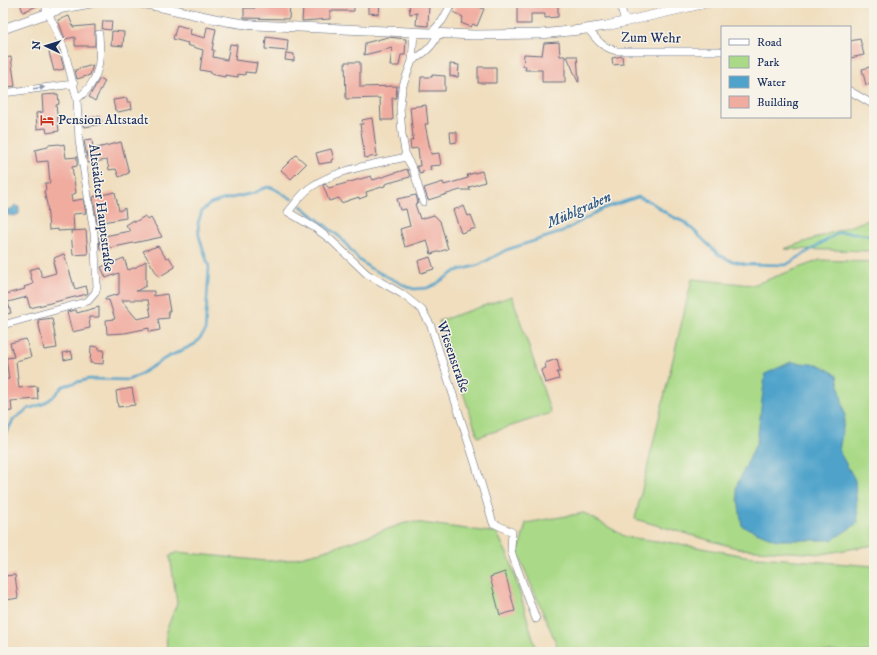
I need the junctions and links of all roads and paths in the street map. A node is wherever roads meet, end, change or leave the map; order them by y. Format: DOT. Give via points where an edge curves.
graph roads {
  1 [pos="44,3"];
  2 [pos="90,3"];
  3 [pos="140,3"];
  4 [pos="452,3"];
  5 [pos="620,3"];
  6 [pos="706,3"];
  7 [pos="160,5"];
  8 [pos="49,12"];
  9 [pos="625,22"];
  10 [pos="3,29"];
  11 [pos="588,29"];
  12 [pos="414,32"];
  13 [pos="99,34"];
  14 [pos="434,37"];
  15 [pos="721,51"];
  16 [pos="412,61"];
  17 [pos="74,84"];
  18 [pos="851,92"];
  19 [pos="3,93"];
  20 [pos="77,99"];
  21 [pos="874,105"];
  22 [pos="406,157"];
  23 [pos="423,202"];
  24 [pos="3,324"];
  25 [pos="536,620"];
  1 -- 8 [label="street, Altstädter Hauptstraße"];
  2 -- 8 [label="street"];
  3 -- 7 [label="street"];
  4 -- 14 [label="street"];
  5 -- 9 [label="street"];
  6 -- 9 [label="street"];
  7 -- 12 [label="street" via="212,19 243,24"];
  8 -- 10 [label="street"];
  8 -- 17 [label="street, Altstädter Hauptstraße" via="64,49"];
  9 -- 11 [label="street"];
  11 -- 14 [label="street" via="521,35"];
  11 -- 15 [label="street, Zum Wehr" via="600,44 617,51"];
  12 -- 14 [label="street"];
  12 -- 16 [label="street"];
  13 -- 20 [label="street" via="99,66 92,85"];
  14 -- 16 [label="street" via="422,54"];
  16 -- 22 [label="street" via="402,88 400,107"];
  19 -- 17 [label="street, one-way"];
  17 -- 20 [label="street, Altstädter Hauptstraße"];
  18 -- 21 [label="street"];
  20 -- 24 [label="street, Altstädter Hauptstraße" via="79,141 94,233 97,281 95,293 88,301"];
  22 -- 23 [label="street" via="413,169"];
  22 -- 25 [label="street, Wiesenstraße" via="325,179 310,187 288,212 315,228 367,274 402,294 422,310 431,326 493,524 512,532 511,550"];
}
